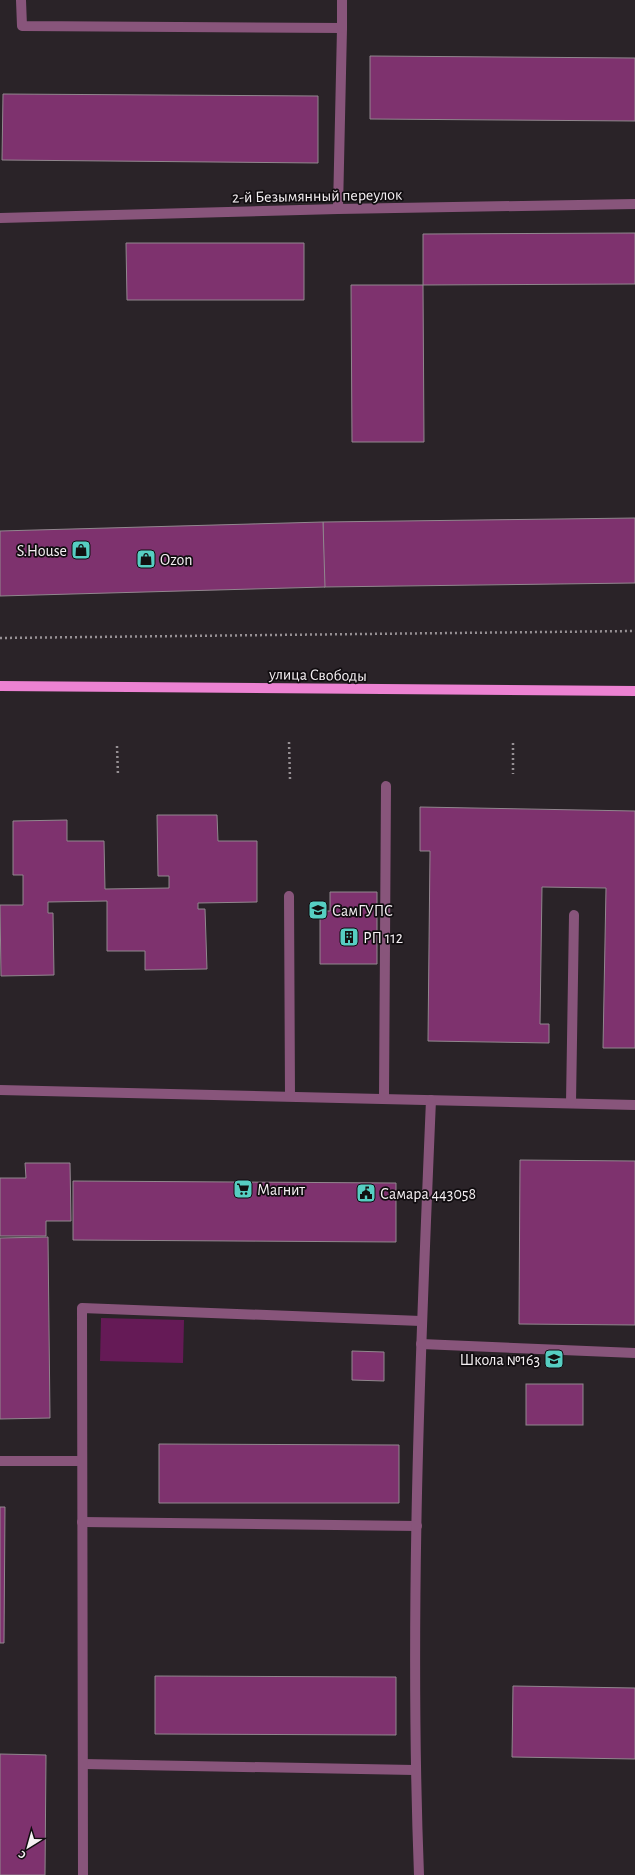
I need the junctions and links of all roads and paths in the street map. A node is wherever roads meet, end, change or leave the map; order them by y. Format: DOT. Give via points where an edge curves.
graph roads {
  1 [pos="21,0"];
  2 [pos="342,0"];
  3 [pos="342,28"];
  4 [pos="635,204"];
  5 [pos="338,209"];
  6 [pos="0,218"];
  7 [pos="635,631"];
  8 [pos="0,638"];
  9 [pos="0,686"];
  10 [pos="635,692"];
  11 [pos="289,742"];
  12 [pos="513,743"];
  13 [pos="117,746"];
  14 [pos="513,774"];
  15 [pos="118,776"];
  16 [pos="290,779"];
  17 [pos="386,786"];
  18 [pos="289,896"];
  19 [pos="574,915"];
  20 [pos="0,1090"];
  21 [pos="290,1096"];
  22 [pos="384,1098"];
  23 [pos="431,1100"];
  24 [pos="571,1103"];
  25 [pos="635,1105"];
  26 [pos="421,1320"];
  27 [pos="421,1344"];
  28 [pos="635,1352"];
  29 [pos="0,1461"];
  30 [pos="82,1461"];
  31 [pos="82,1522"];
  32 [pos="417,1526"];
  33 [pos="83,1764"];
  34 [pos="414,1770"];
  35 [pos="83,1875"];
  36 [pos="418,1875"];
  1 -- 3 [label="street" via="22,26"];
  2 -- 3 [label="street"];
  3 -- 5 [label="street"];
  4 -- 5 [label="street, 2-й Безымянный переулок"];
  5 -- 6 [label="street, 2-й Безымянный переулок"];
  7 -- 8 [label="path"];
  9 -- 10 [label="main road, улица Свободы"];
  11 -- 16 [label="path"];
  12 -- 14 [label="path"];
  13 -- 15 [label="path"];
  17 -- 22 [label="street"];
  18 -- 21 [label="street"];
  19 -- 24 [label="street"];
  20 -- 21 [label="street"];
  21 -- 22 [label="street"];
  22 -- 23 [label="street"];
  23 -- 24 [label="street"];
  23 -- 26 [label="street"];
  24 -- 25 [label="street"];
  26 -- 27 [label="street"];
  26 -- 30 [label="street" via="82,1308"];
  27 -- 28 [label="street"];
  27 -- 32 [label="street"];
  29 -- 30 [label="street"];
  30 -- 31 [label="street"];
  31 -- 32 [label="street"];
  31 -- 33 [label="street"];
  32 -- 34 [label="street"];
  33 -- 34 [label="street"];
  33 -- 35 [label="street"];
  34 -- 36 [label="street"];
}
